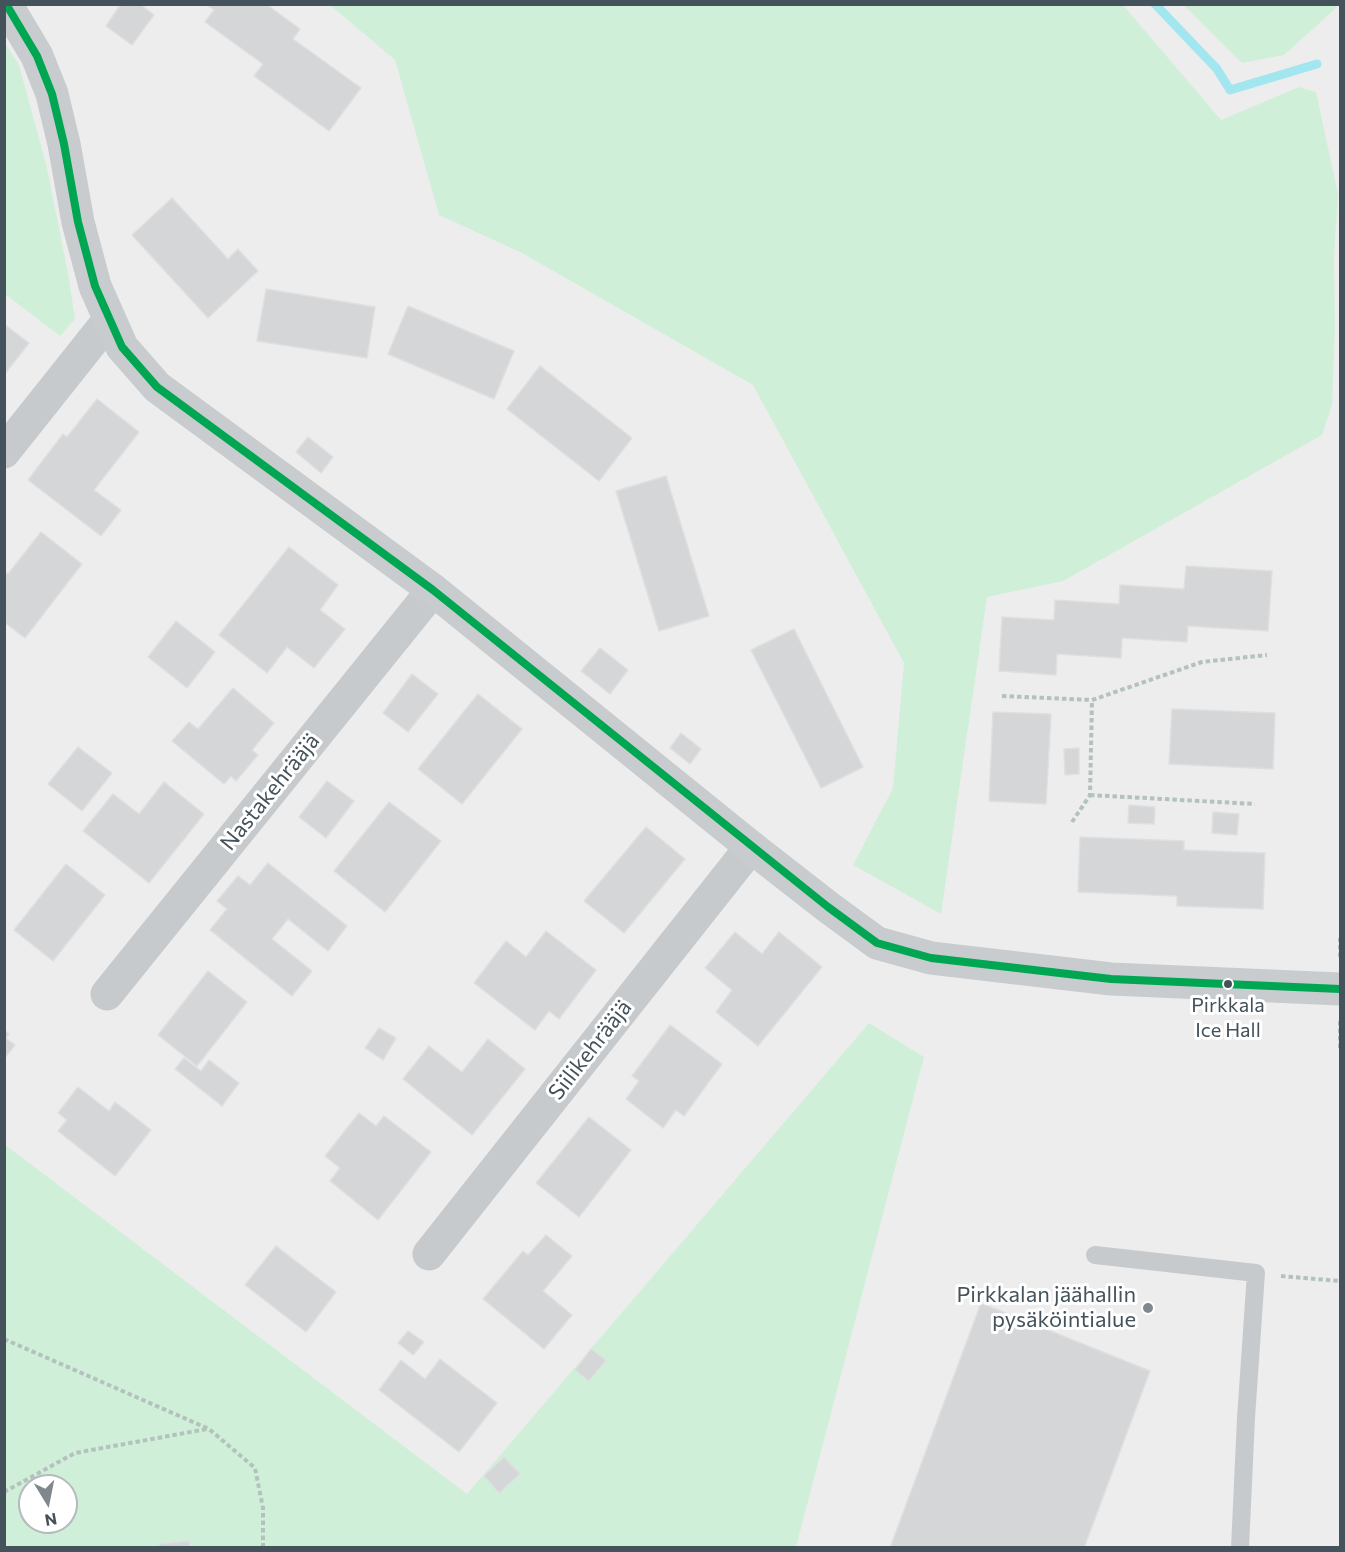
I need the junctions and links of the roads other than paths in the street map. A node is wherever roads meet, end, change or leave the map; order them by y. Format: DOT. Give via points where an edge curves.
graph roads {
  1 [pos="6,4"];
  2 [pos="109,320"];
  3 [pos="4,452"];
  4 [pos="433,590"];
  5 [pos="751,847"];
  6 [pos="1341,989"];
  7 [pos="107,994"];
  8 [pos="429,1254"];
  9 [pos="1095,1255"];
  10 [pos="1240,1548"];
  1 -- 2 [label="street" via="37,56 52,94 78,222 95,286"];
  2 -- 3 [label="street"];
  2 -- 4 [label="street" via="122,347 157,387"];
  4 -- 5 [label="street"];
  4 -- 7 [label="street, Nastakehrääjä"];
  5 -- 6 [label="street" via="877,943 931,958 1112,979"];
  5 -- 8 [label="street, Siilikehrääjä"];
  9 -- 10 [label="lane" via="1256,1273"];
}
